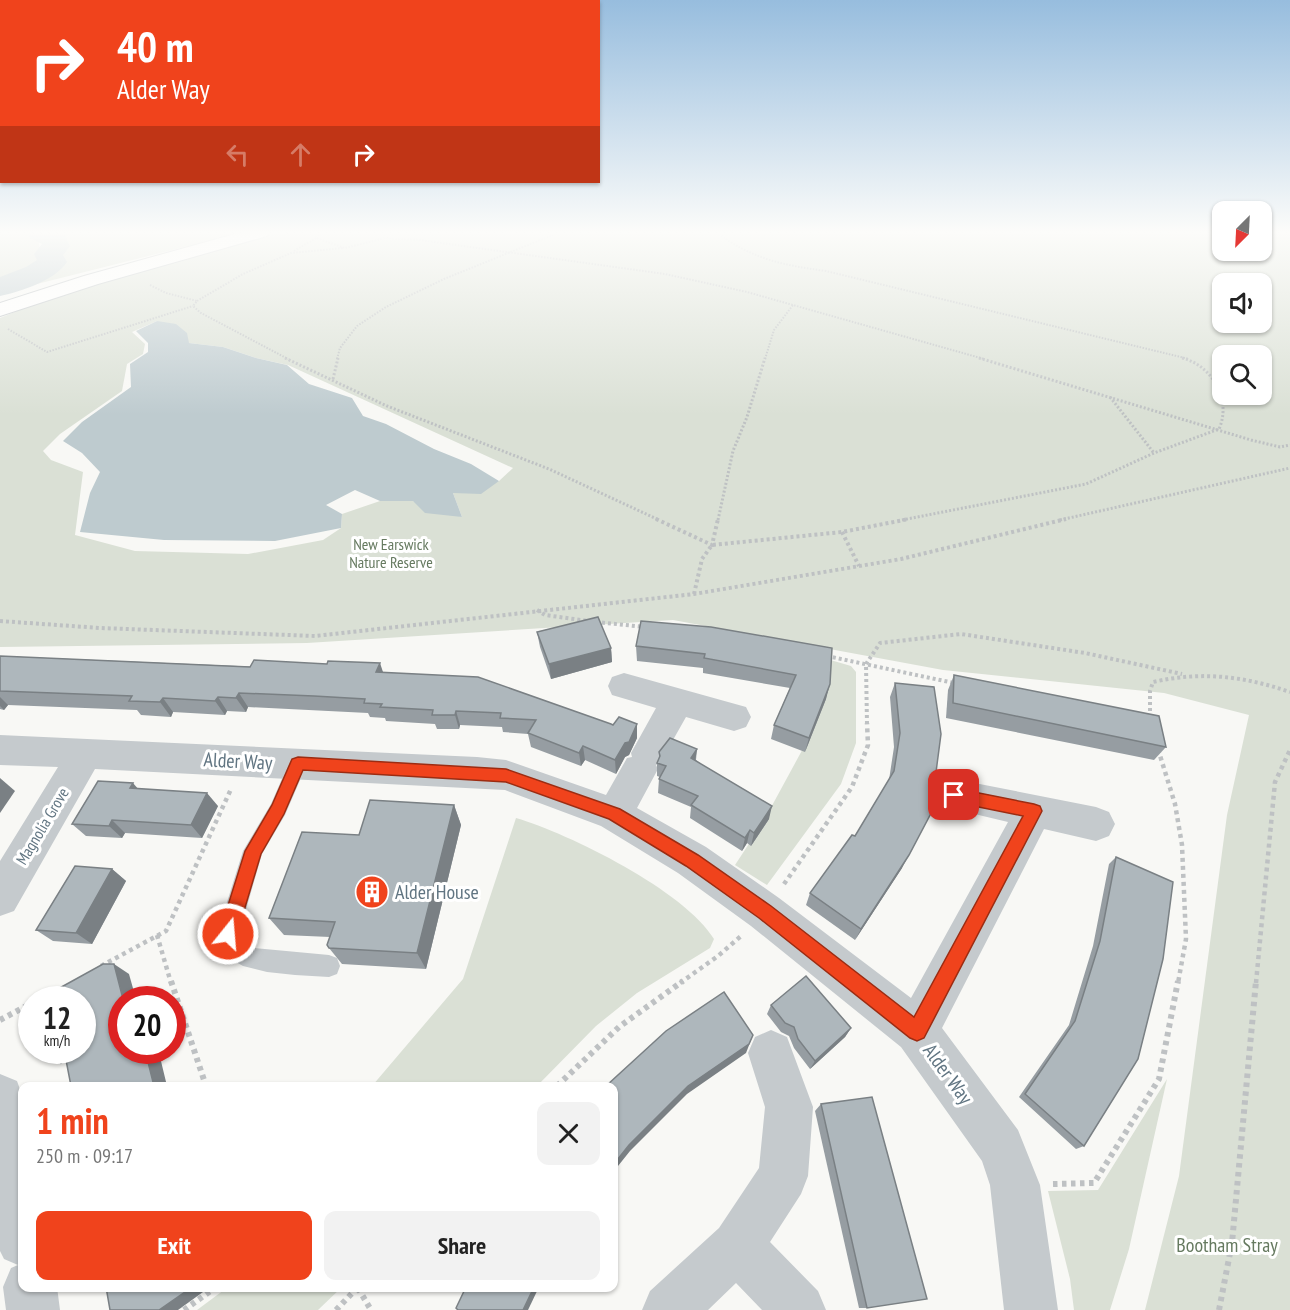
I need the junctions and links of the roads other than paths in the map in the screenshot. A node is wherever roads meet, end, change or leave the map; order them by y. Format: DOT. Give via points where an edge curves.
graph roads {
  1 [pos="60,293"];
  2 [pos="1,318"];
  3 [pos="624,686"];
  4 [pos="678,701"];
  5 [pos="734,717"];
  6 [pos="0,750"];
  7 [pos="85,755"];
  8 [pos="298,764"];
  9 [pos="954,795"];
  10 [pos="1034,811"];
  11 [pos="614,814"];
  12 [pos="1096,824"];
  13 [pos="0,897"];
  14 [pos="329,966"];
  15 [pos="917,1031"];
  16 [pos="771,1053"];
  17 [pos="0,1098"];
  18 [pos="18,1215"];
  19 [pos="737,1246"];
  20 [pos="31,1292"];
  21 [pos="33,1310"];
  22 [pos="669,1310"];
  23 [pos="800,1310"];
  24 [pos="1031,1310"];
  1 -- 2 [label="street"];
  3 -- 4 [label="street"];
  4 -- 5 [label="street"];
  4 -- 11 [label="street"];
  6 -- 7 [label="street, Alder Way"];
  7 -- 8 [label="street, Alder Way"];
  7 -- 13 [label="street, Magnolia Grove"];
  8 -- 11 [label="street, Alder Way" via="506,775"];
  8 -- 14 [label="lane" via="253,851 228,934 237,952 274,962"];
  9 -- 10 [label="street"];
  10 -- 12 [label="street"];
  10 -- 15 [label="street"];
  11 -- 15 [label="street, Alder Way" via="692,860 765,912"];
  15 -- 24 [label="street, Alder Way" via="1001,1148 1015,1185"];
  16 -- 19 [label="street" via="789,1107 783,1176"];
  17 -- 18 [label="street"];
  19 -- 22 [label="street"];
  19 -- 23 [label="street"];
  20 -- 21 [label="street"];
}
